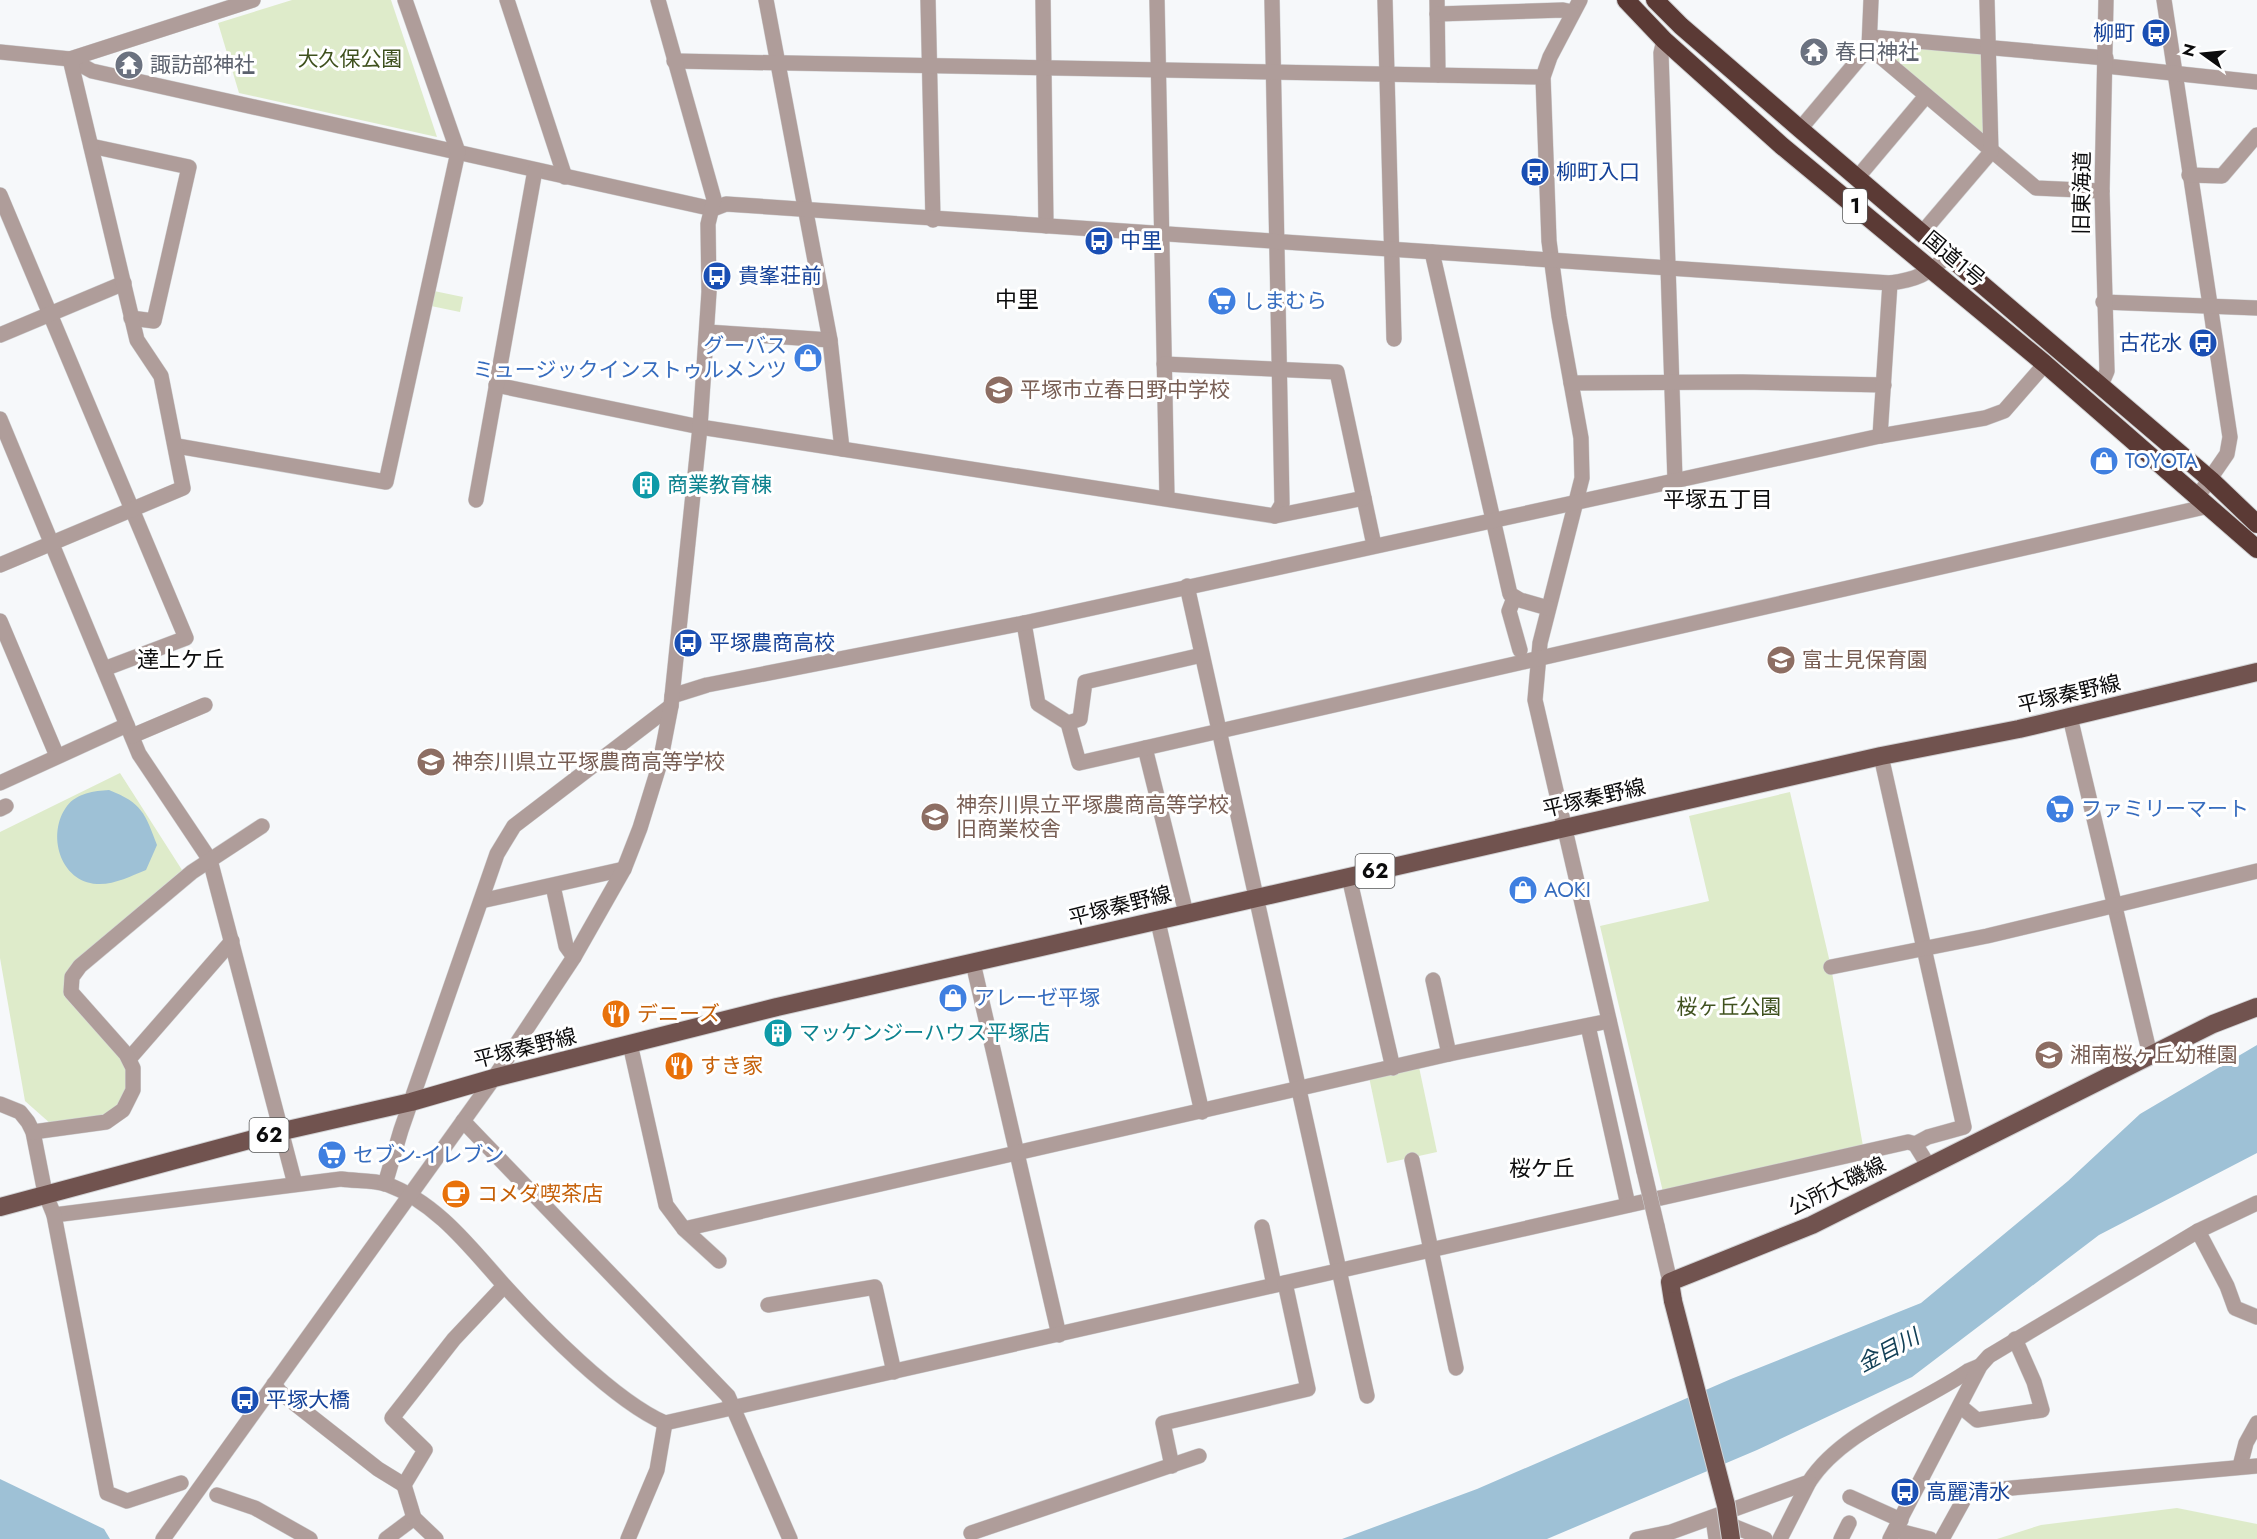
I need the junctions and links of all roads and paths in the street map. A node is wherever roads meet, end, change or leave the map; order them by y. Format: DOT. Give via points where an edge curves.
graph roads {
  1 [pos="252,0"];
  2 [pos="405,0"];
  3 [pos="507,0"];
  4 [pos="658,0"];
  5 [pos="766,0"];
  6 [pos="928,0"];
  7 [pos="1043,0"];
  8 [pos="1157,0"];
  9 [pos="1272,0"];
  10 [pos="1385,0"];
  11 [pos="1626,0"];
  12 [pos="1655,0"];
  13 [pos="1870,0"];
  14 [pos="1987,0"];
  15 [pos="2106,0"];
  16 [pos="2164,0"];
  17 [pos="1576,6"];
  18 [pos="1437,7"];
  19 [pos="1664,40"];
  20 [pos="1869,42"];
  21 [pos="1989,48"];
  22 [pos="0,52"];
  23 [pos="70,59"];
  24 [pos="674,61"];
  25 [pos="2106,62"];
  26 [pos="778,63"];
  27 [pos="930,66"];
  28 [pos="1044,68"];
  29 [pos="1159,70"];
  30 [pos="1274,72"];
  31 [pos="2174,72"];
  32 [pos="1386,74"];
  33 [pos="1438,75"];
  34 [pos="1543,77"];
  35 [pos="2257,82"];
  36 [pos="1926,96"];
  37 [pos="1800,129"];
  38 [pos="2257,135"];
  39 [pos="91,146"];
  40 [pos="458,152"];
  41 [pos="1991,152"];
  42 [pos="535,170"];
  43 [pos="2189,175"];
  44 [pos="566,177"];
  45 [pos="1857,178"];
  46 [pos="2102,191"];
  47 [pos="0,195"];
  48 [pos="713,209"];
  49 [pos="806,211"];
  50 [pos="933,220"];
  51 [pos="1046,226"];
  52 [pos="1921,234"];
  53 [pos="1163,235"];
  54 [pos="1277,241"];
  55 [pos="1391,249"];
  56 [pos="1432,252"];
  57 [pos="1947,256"];
  58 [pos="1551,261"];
  59 [pos="1668,268"];
  60 [pos="1932,271"];
  61 [pos="1890,283"];
  62 [pos="124,284"];
  63 [pos="2103,302"];
  64 [pos="2209,306"];
  65 [pos="2257,308"];
  66 [pos="50,315"];
  67 [pos="131,318"];
  68 [pos="707,332"];
  69 [pos="0,335"];
  70 [pos="1394,339"];
  71 [pos="830,340"];
  72 [pos="1164,364"];
  73 [pos="2045,364"];
  74 [pos="1280,368"];
  75 [pos="1671,382"];
  76 [pos="1570,383"];
  77 [pos="2101,384"];
  78 [pos="495,385"];
  79 [pos="1884,385"];
  80 [pos="0,419"];
  81 [pos="700,427"];
  82 [pos="1880,436"];
  83 [pos="177,446"];
  84 [pos="842,449"];
  85 [pos="1675,480"];
  86 [pos="2211,480"];
  87 [pos="1167,498"];
  88 [pos="1364,498"];
  89 [pos="476,500"];
  90 [pos="1577,501"];
  91 [pos="2203,501"];
  92 [pos="132,510"];
  93 [pos="1275,516"];
  94 [pos="1492,519"];
  95 [pos="2257,524"];
  96 [pos="51,543"];
  97 [pos="1374,545"];
  98 [pos="2257,549"];
  99 [pos="0,565"];
  100 [pos="1187,586"];
  101 [pos="1514,598"];
  102 [pos="1548,608"];
  103 [pos="0,621"];
  104 [pos="1024,623"];
  105 [pos="1520,650"];
  106 [pos="1202,655"];
  107 [pos="1537,659"];
  108 [pos="104,669"];
  109 [pos="2257,672"];
  110 [pos="671,701"];
  111 [pos="205,705"];
  112 [pos="2070,717"];
  113 [pos="1068,723"];
  114 [pos="129,730"];
  115 [pos="1219,731"];
  116 [pos="1145,748"];
  117 [pos="57,756"];
  118 [pos="1881,756"];
  119 [pos="0,783"];
  120 [pos="262,826"];
  121 [pos="1563,828"];
  122 [pos="210,860"];
  123 [pos="624,869"];
  124 [pos="2257,871"];
  125 [pos="1349,877"];
  126 [pos="553,886"];
  127 [pos="1256,897"];
  128 [pos="481,901"];
  129 [pos="2115,906"];
  130 [pos="1186,913"];
  131 [pos="1158,922"];
  132 [pos="232,941"];
  133 [pos="1924,947"];
  134 [pos="574,957"];
  135 [pos="973,963"];
  136 [pos="1831,966"];
  137 [pos="1433,980"];
  138 [pos="2257,1007"];
  139 [pos="1609,1021"];
  140 [pos="1588,1026"];
  141 [pos="630,1044"];
  142 [pos="1449,1054"];
  143 [pos="2150,1055"];
  144 [pos="129,1059"];
  145 [pos="1393,1068"];
  146 [pos="494,1078"];
  147 [pos="1299,1091"];
  148 [pos="411,1102"];
  149 [pos="0,1104"];
  150 [pos="1202,1112"];
  151 [pos="463,1121"];
  152 [pos="283,1131"];
  153 [pos="33,1132"];
  154 [pos="1915,1144"];
  155 [pos="1017,1154"];
  156 [pos="1412,1160"];
  157 [pos="1928,1165"];
  158 [pos="295,1184"];
  159 [pos="385,1184"];
  160 [pos="45,1193"];
  161 [pos="410,1196"];
  162 [pos="2257,1203"];
  163 [pos="1628,1205"];
  164 [pos="0,1207"];
  165 [pos="54,1215"];
  166 [pos="1262,1227"];
  167 [pos="684,1229"];
  168 [pos="2198,1231"];
  169 [pos="1431,1250"];
  170 [pos="719,1261"];
  171 [pos="1339,1271"];
  172 [pos="1670,1282"];
  173 [pos="1280,1284"];
  174 [pos="504,1286"];
  175 [pos="768,1305"];
  176 [pos="2257,1317"];
  177 [pos="1059,1335"];
  178 [pos="2015,1339"];
  179 [pos="1980,1366"];
  180 [pos="1456,1368"];
  181 [pos="894,1372"];
  182 [pos="274,1384"];
  183 [pos="1366,1396"];
  184 [pos="1960,1406"];
  185 [pos="735,1409"];
  186 [pos="665,1423"];
  187 [pos="2257,1423"];
  188 [pos="1199,1456"];
  189 [pos="1172,1466"];
  190 [pos="2240,1466"];
  191 [pos="2257,1466"];
  192 [pos="1809,1482"];
  193 [pos="181,1484"];
  194 [pos="404,1485"];
  195 [pos="217,1495"];
  196 [pos="1850,1497"];
  197 [pos="414,1518"];
  198 [pos="1713,1518"];
  199 [pos="1850,1523"];
  200 [pos="1896,1530"];
  201 [pos="971,1533"];
  202 [pos="163,1539"];
  203 [pos="310,1539"];
  204 [pos="386,1539"];
  205 [pos="436,1539"];
  206 [pos="627,1539"];
  207 [pos="790,1539"];
  208 [pos="1636,1539"];
  209 [pos="1716,1539"];
  210 [pos="1731,1539"];
  211 [pos="1765,1539"];
  212 [pos="1780,1539"];
  213 [pos="1841,1539"];
  214 [pos="1930,1539"];
  215 [pos="1942,1539"];
  1 -- 23 [label="street"];
  2 -- 40 [label="street"];
  3 -- 44 [label="street"];
  4 -- 24 [label="street"];
  5 -- 26 [label="street"];
  6 -- 27 [label="street"];
  7 -- 28 [label="street"];
  8 -- 29 [label="street"];
  9 -- 30 [label="street"];
  10 -- 32 [label="street"];
  11 -- 19 [label="highway, 国道1号 / 1"];
  12 -- 37 [label="highway, 国道1号 / 1"];
  13 -- 20 [label="street"];
  14 -- 21 [label="street"];
  15 -- 25 [label="street, 旧東海道"];
  16 -- 31 [label="street"];
  17 -- 18 [label="street" via="1563,10"];
  17 -- 34 [label="street"];
  18 -- 33 [label="street"];
  19 -- 59 [label="street" via="1661,53"];
  19 -- 60 [label="highway, 国道1号 / 1" via="1782,146"];
  20 -- 21 [label="street"];
  20 -- 36 [label="street"];
  20 -- 37 [label="street"];
  21 -- 25 [label="street"];
  21 -- 41 [label="street"];
  22 -- 23 [label="street"];
  23 -- 39 [label="street"];
  23 -- 40 [label="street" via="92,71"];
  24 -- 26 [label="street"];
  24 -- 48 [label="street" via="714,198"];
  25 -- 31 [label="street"];
  25 -- 46 [label="street, 旧東海道"];
  26 -- 27 [label="street"];
  26 -- 49 [label="street"];
  27 -- 28 [label="street"];
  27 -- 50 [label="street"];
  28 -- 29 [label="street"];
  28 -- 51 [label="street"];
  29 -- 30 [label="street"];
  29 -- 53 [label="street"];
  30 -- 32 [label="street"];
  30 -- 54 [label="street"];
  31 -- 35 [label="street"];
  31 -- 43 [label="street"];
  32 -- 33 [label="street"];
  32 -- 55 [label="street"];
  33 -- 34 [label="street"];
  34 -- 58 [label="street"];
  36 -- 41 [label="street"];
  36 -- 45 [label="street"];
  37 -- 45 [label="highway, 国道1号 / 1"];
  38 -- 43 [label="street" via="2222,176"];
  39 -- 62 [label="street"];
  39 -- 67 [label="street" via="189,167 154,321"];
  40 -- 42 [label="street"];
  40 -- 83 [label="street" via="386,482"];
  41 -- 46 [label="street" via="2036,188"];
  41 -- 52 [label="street"];
  42 -- 44 [label="street"];
  42 -- 78 [label="street"];
  43 -- 64 [label="street"];
  44 -- 48 [label="street"];
  45 -- 52 [label="highway, 国道1号 / 1"];
  46 -- 63 [label="street, 旧東海道"];
  47 -- 66 [label="street"];
  48 -- 49 [label="street" via="726,204"];
  48 -- 68 [label="street" via="708,224"];
  49 -- 50 [label="street"];
  49 -- 71 [label="street"];
  50 -- 51 [label="street"];
  51 -- 53 [label="street"];
  52 -- 57 [label="highway, 国道1号 / 1"];
  53 -- 54 [label="street"];
  53 -- 72 [label="street"];
  54 -- 55 [label="street"];
  54 -- 74 [label="street"];
  55 -- 56 [label="street"];
  55 -- 70 [label="street"];
  56 -- 58 [label="street"];
  56 -- 94 [label="street"];
  57 -- 60 [label="street"];
  57 -- 77 [label="highway, 国道1号 / 1"];
  58 -- 59 [label="street"];
  58 -- 76 [label="street"];
  59 -- 61 [label="street"];
  59 -- 75 [label="street"];
  60 -- 61 [label="street" via="1916,279"];
  60 -- 73 [label="highway, 国道1号 / 1"];
  61 -- 79 [label="street"];
  62 -- 66 [label="street"];
  62 -- 67 [label="street"];
  63 -- 64 [label="street"];
  63 -- 77 [label="street, 旧東海道" via="2107,373"];
  64 -- 65 [label="street"];
  64 -- 86 [label="street" via="2230,437 2228,454"];
  66 -- 69 [label="street"];
  66 -- 92 [label="street"];
  67 -- 83 [label="street" via="136,340 161,376"];
  68 -- 71 [label="street"];
  68 -- 81 [label="street"];
  71 -- 84 [label="street"];
  72 -- 74 [label="street"];
  72 -- 87 [label="street"];
  73 -- 82 [label="street" via="2004,411 1962,423"];
  73 -- 91 [label="highway, 国道1号 / 1"];
  74 -- 88 [label="street" via="1337,372"];
  74 -- 93 [label="street" via="1282,504"];
  75 -- 76 [label="street"];
  75 -- 79 [label="street"];
  75 -- 85 [label="street"];
  76 -- 90 [label="street" via="1581,438 1582,478"];
  77 -- 86 [label="highway, 国道1号 / 1"];
  78 -- 81 [label="street"];
  78 -- 89 [label="street"];
  79 -- 82 [label="street"];
  80 -- 96 [label="street"];
  81 -- 84 [label="street"];
  81 -- 110 [label="street"];
  82 -- 85 [label="street"];
  83 -- 92 [label="street" via="183,488"];
  84 -- 87 [label="street"];
  85 -- 90 [label="street"];
  86 -- 91 [label="street"];
  86 -- 95 [label="highway, 国道1号 / 1"];
  87 -- 93 [label="street"];
  88 -- 93 [label="street"];
  88 -- 97 [label="street"];
  90 -- 94 [label="street"];
  90 -- 102 [label="street"];
  91 -- 98 [label="highway, 国道1号 / 1"];
  91 -- 107 [label="street"];
  92 -- 96 [label="street"];
  92 -- 108 [label="street" via="186,638"];
  94 -- 97 [label="street"];
  94 -- 101 [label="street"];
  96 -- 99 [label="street"];
  96 -- 108 [label="street"];
  97 -- 100 [label="street"];
  100 -- 104 [label="street"];
  100 -- 106 [label="street"];
  101 -- 102 [label="street"];
  101 -- 105 [label="street" via="1509,611"];
  102 -- 107 [label="street"];
  103 -- 117 [label="street"];
  104 -- 110 [label="street" via="707,685"];
  104 -- 113 [label="street" via="1038,704"];
  106 -- 113 [label="street" via="1085,682 1080,719"];
  106 -- 115 [label="street"];
  107 -- 115 [label="street"];
  107 -- 121 [label="street" via="1535,700"];
  108 -- 114 [label="street"];
  109 -- 112 [label="main road, 平塚秦野線 / 62"];
  110 -- 123 [label="street" via="660,763"];
  110 -- 128 [label="street" via="514,826 496,854"];
  111 -- 114 [label="street"];
  112 -- 118 [label="main road, 平塚秦野線 / 62"];
  112 -- 129 [label="street"];
  113 -- 116 [label="street" via="1079,763"];
  114 -- 117 [label="street"];
  114 -- 122 [label="street" via="139,754"];
  115 -- 116 [label="street"];
  115 -- 127 [label="street"];
  116 -- 130 [label="street"];
  117 -- 119 [label="street"];
  118 -- 121 [label="main road, 平塚秦野線 / 62"];
  118 -- 133 [label="street"];
  120 -- 122 [label="street"];
  121 -- 125 [label="main road, 平塚秦野線 / 62"];
  121 -- 139 [label="street"];
  122 -- 132 [label="street"];
  122 -- 144 [label="street" via="80,966 72,977 71,992"];
  123 -- 126 [label="street"];
  123 -- 134 [label="street"];
  124 -- 129 [label="street"];
  125 -- 127 [label="main road, 平塚秦野線 / 62"];
  125 -- 145 [label="street"];
  126 -- 128 [label="street"];
  126 -- 134 [label="street" via="566,946"];
  127 -- 130 [label="main road, 平塚秦野線 / 62"];
  127 -- 147 [label="street"];
  128 -- 148 [label="street"];
  129 -- 133 [label="street"];
  129 -- 143 [label="street"];
  130 -- 131 [label="main road, 平塚秦野線 / 62"];
  131 -- 135 [label="main road, 平塚秦野線 / 62"];
  131 -- 150 [label="street"];
  132 -- 144 [label="street"];
  132 -- 152 [label="street"];
  133 -- 136 [label="street"];
  133 -- 154 [label="street" via="1964,1127"];
  134 -- 146 [label="street"];
  135 -- 141 [label="main road, 平塚秦野線 / 62"];
  135 -- 155 [label="street"];
  137 -- 142 [label="street"];
  138 -- 143 [label="main road, 公所大磯線"];
  139 -- 140 [label="street"];
  139 -- 172 [label="street, bridge"];
  140 -- 142 [label="street"];
  140 -- 163 [label="street"];
  141 -- 146 [label="main road, 平塚秦野線 / 62"];
  141 -- 167 [label="street" via="666,1205"];
  142 -- 145 [label="street"];
  143 -- 157 [label="main road, 公所大磯線"];
  144 -- 153 [label="street" via="135,1078 133,1090 115,1118 96,1125"];
  145 -- 147 [label="street"];
  146 -- 148 [label="main road, 平塚秦野線 / 62"];
  146 -- 151 [label="street"];
  147 -- 150 [label="street"];
  147 -- 171 [label="street"];
  148 -- 152 [label="main road, 平塚秦野線 / 62"];
  148 -- 159 [label="street"];
  149 -- 153 [label="street" via="25,1116"];
  150 -- 155 [label="street"];
  151 -- 161 [label="street"];
  151 -- 185 [label="street" via="728,1396"];
  152 -- 158 [label="street"];
  152 -- 160 [label="main road, 平塚秦野線 / 62"];
  153 -- 160 [label="street"];
  154 -- 157 [label="street"];
  154 -- 163 [label="street" via="1908,1142"];
  155 -- 167 [label="street"];
  155 -- 177 [label="street"];
  156 -- 169 [label="street"];
  157 -- 172 [label="main road, 公所大磯線" via="1812,1225"];
  158 -- 159 [label="street" via="341,1179"];
  158 -- 165 [label="street"];
  159 -- 161 [label="street"];
  160 -- 164 [label="main road, 平塚秦野線 / 62"];
  160 -- 165 [label="street"];
  161 -- 174 [label="street" via="460,1234"];
  161 -- 182 [label="street"];
  162 -- 168 [label="street"];
  163 -- 169 [label="street"];
  165 -- 193 [label="street" via="107,1493 127,1501"];
  166 -- 173 [label="street"];
  167 -- 170 [label="street"];
  168 -- 176 [label="street" via="2235,1308"];
  168 -- 178 [label="street"];
  169 -- 171 [label="street"];
  169 -- 180 [label="street"];
  171 -- 173 [label="street"];
  171 -- 183 [label="street"];
  172 -- 210 [label="main road, bridge"];
  173 -- 177 [label="street"];
  173 -- 189 [label="street" via="1308,1389 1163,1423"];
  174 -- 186 [label="street" via="592,1372 652,1418"];
  174 -- 194 [label="street" via="454,1339 392,1418 425,1450"];
  175 -- 181 [label="street" via="875,1287"];
  177 -- 181 [label="street"];
  178 -- 179 [label="street" via="1994,1351"];
  178 -- 184 [label="street" via="2042,1410 1977,1420"];
  179 -- 184 [label="street"];
  179 -- 192 [label="street" via="1854,1439 1822,1463"];
  181 -- 185 [label="street"];
  182 -- 194 [label="street" via="378,1470"];
  182 -- 202 [label="street"];
  184 -- 200 [label="street"];
  185 -- 186 [label="street"];
  185 -- 207 [label="street"];
  186 -- 206 [label="street" via="657,1470"];
  187 -- 190 [label="street"];
  188 -- 189 [label="street"];
  189 -- 201 [label="street"];
  190 -- 191 [label="street"];
  190 -- 215 [label="street" via="1968,1492"];
  192 -- 198 [label="street"];
  192 -- 212 [label="street"];
  194 -- 197 [label="street"];
  195 -- 203 [label="street" via="255,1508"];
  196 -- 200 [label="street"];
  197 -- 204 [label="street"];
  197 -- 205 [label="street"];
  198 -- 208 [label="street"];
  198 -- 209 [label="street"];
  198 -- 211 [label="street"];
  199 -- 213 [label="street"];
  200 -- 214 [label="street"];
}
